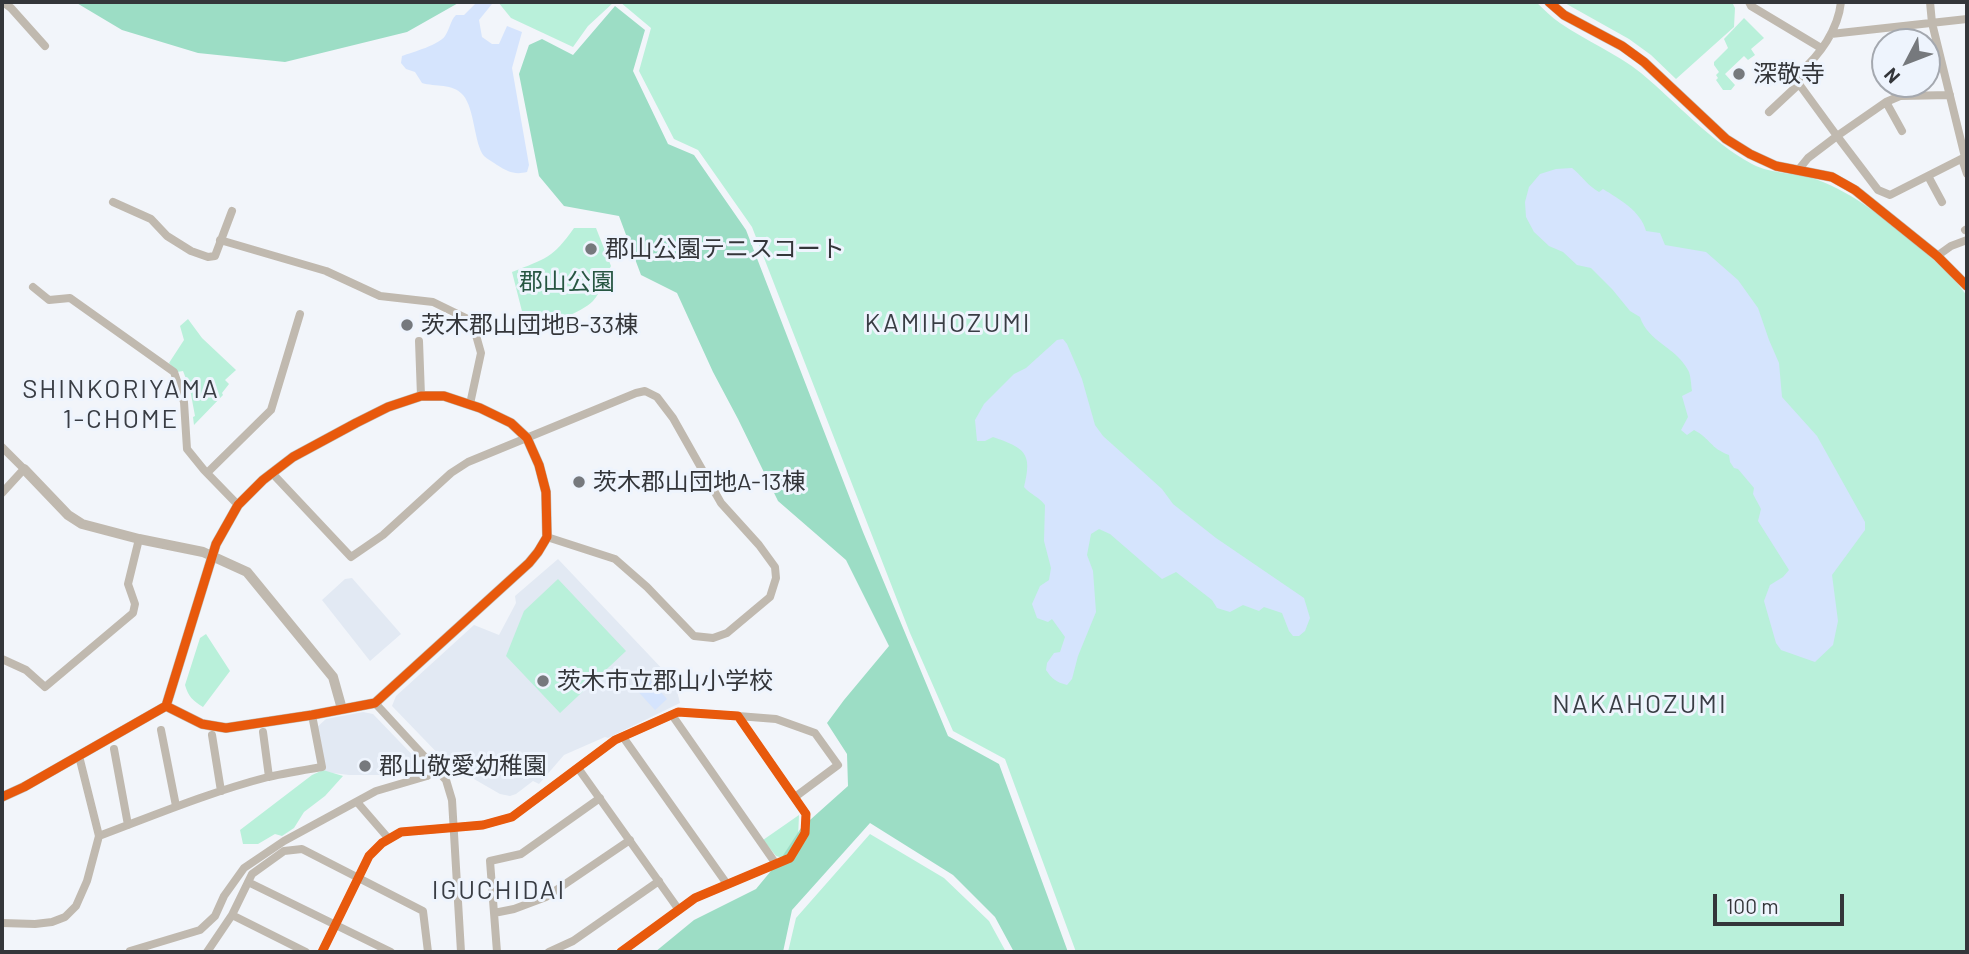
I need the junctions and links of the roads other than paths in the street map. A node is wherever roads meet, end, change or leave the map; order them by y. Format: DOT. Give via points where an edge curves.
graph roads {
  1 [pos="4,2"];
  2 [pos="1549,2"];
  3 [pos="1749,2"];
  4 [pos="1841,2"];
  5 [pos="1930,2"];
  6 [pos="1967,19"];
  7 [pos="1932,23"];
  8 [pos="1831,34"];
  9 [pos="45,46"];
  10 [pos="1821,48"];
  11 [pos="1799,84"];
  12 [pos="1950,95"];
  13 [pos="1886,103"];
  14 [pos="1769,112"];
  15 [pos="1902,131"];
  16 [pos="1837,136"];
  17 [pos="1966,156"];
  18 [pos="1799,169"];
  19 [pos="1967,174"];
  20 [pos="1928,176"];
  21 [pos="113,202"];
  22 [pos="1942,202"];
  23 [pos="232,211"];
  24 [pos="220,240"];
  25 [pos="1967,240"];
  26 [pos="1937,256"];
  27 [pos="1967,286"];
  28 [pos="33,287"];
  29 [pos="300,314"];
  30 [pos="419,341"];
  31 [pos="421,396"];
  32 [pos="470,404"];
  33 [pos="527,438"];
  34 [pos="2,447"];
  35 [pos="24,469"];
  36 [pos="207,473"];
  37 [pos="272,473"];
  38 [pos="2,494"];
  39 [pos="238,505"];
  40 [pos="547,537"];
  41 [pos="139,539"];
  42 [pos="213,556"];
  43 [pos="2,659"];
  44 [pos="375,703"];
  45 [pos="166,706"];
  46 [pos="342,709"];
  47 [pos="312,715"];
  48 [pos="672,715"];
  49 [pos="738,716"];
  50 [pos="161,730"];
  51 [pos="263,732"];
  52 [pos="212,735"];
  53 [pos="623,737"];
  54 [pos="114,749"];
  55 [pos="79,756"];
  56 [pos="578,768"];
  57 [pos="436,769"];
  58 [pos="269,777"];
  59 [pos="221,792"];
  60 [pos="2,797"];
  61 [pos="795,797"];
  62 [pos="600,798"];
  63 [pos="357,802"];
  64 [pos="176,807"];
  65 [pos="128,825"];
  66 [pos="454,827"];
  67 [pos="99,836"];
  68 [pos="389,839"];
  69 [pos="630,840"];
  70 [pos="776,864"];
  71 [pos="358,878"];
  72 [pos="659,881"];
  73 [pos="248,882"];
  74 [pos="727,884"];
  75 [pos="679,910"];
  76 [pos="494,913"];
  77 [pos="232,915"];
  78 [pos="2,923"];
  79 [pos="335,924"];
  80 [pos="131,951"];
  81 [pos="207,952"];
  82 [pos="306,952"];
  83 [pos="322,952"];
  84 [pos="391,952"];
  85 [pos="428,952"];
  86 [pos="461,952"];
  87 [pos="497,952"];
  88 [pos="549,952"];
  89 [pos="621,952"];
  1 -- 9 [label="street"];
  2 -- 18 [label="street" via="1644,62 1726,139 1776,166"];
  3 -- 10 [label="street"];
  4 -- 8 [label="street"];
  5 -- 7 [label="street"];
  6 -- 7 [label="street"];
  7 -- 8 [label="street"];
  7 -- 12 [label="street"];
  8 -- 10 [label="street"];
  10 -- 11 [label="street" via="1800,74"];
  11 -- 14 [label="street"];
  11 -- 16 [label="street"];
  12 -- 13 [label="street" via="1900,96"];
  12 -- 17 [label="street"];
  13 -- 15 [label="street"];
  13 -- 16 [label="street"];
  16 -- 18 [label="street"];
  16 -- 20 [label="street" via="1878,190 1890,195"];
  17 -- 19 [label="street"];
  17 -- 20 [label="street"];
  18 -- 26 [label="street" via="1832,177 1855,190"];
  20 -- 22 [label="street"];
  21 -- 24 [label="street" via="151,219 191,251 215,256"];
  23 -- 24 [label="street"];
  24 -- 32 [label="street" via="326,271 380,296 433,302 472,321 481,353"];
  25 -- 26 [label="street"];
  26 -- 27 [label="street"];
  28 -- 36 [label="street" via="49,300 70,298 174,372 184,402 187,449"];
  29 -- 36 [label="street" via="271,410"];
  30 -- 31 [label="street"];
  31 -- 32 [label="street" via="444,396"];
  31 -- 37 [label="street" via="356,423"];
  32 -- 33 [label="street" via="511,423"];
  33 -- 37 [label="street" via="451,473 383,535 351,557"];
  33 -- 40 [label="street" via="546,492"];
  33 -- 40 [label="street" via="636,393 645,391 657,397 721,503 775,567 776,578 770,597 727,633 713,638 694,636 615,559"];
  34 -- 35 [label="street"];
  35 -- 38 [label="street"];
  35 -- 41 [label="street" via="82,524"];
  36 -- 39 [label="street"];
  37 -- 39 [label="street"];
  39 -- 42 [label="street"];
  40 -- 44 [label="street" via="529,562"];
  41 -- 42 [label="street"];
  41 -- 43 [label="street" via="128,584 135,604 133,613 45,687 26,670"];
  42 -- 45 [label="street"];
  42 -- 46 [label="street" via="247,572 333,677"];
  44 -- 46 [label="street"];
  44 -- 57 [label="street"];
  45 -- 47 [label="street" via="202,724 226,728"];
  45 -- 55 [label="street"];
  46 -- 47 [label="street"];
  47 -- 58 [label="street" via="322,767"];
  48 -- 49 [label="street"];
  48 -- 53 [label="street"];
  48 -- 70 [label="street"];
  49 -- 61 [label="street"];
  49 -- 61 [label="street" via="776,719 815,733 838,765"];
  50 -- 64 [label="street"];
  51 -- 58 [label="street"];
  52 -- 59 [label="street"];
  53 -- 56 [label="street"];
  53 -- 74 [label="street"];
  54 -- 65 [label="street"];
  55 -- 60 [label="street"];
  55 -- 67 [label="street"];
  56 -- 62 [label="street"];
  56 -- 66 [label="street" via="512,817"];
  57 -- 63 [label="street"];
  57 -- 66 [label="street" via="446,780"];
  58 -- 59 [label="street"];
  59 -- 64 [label="street"];
  61 -- 70 [label="street" via="806,814 805,833 790,858"];
  62 -- 69 [label="street"];
  62 -- 76 [label="street" via="521,854 490,861"];
  63 -- 68 [label="street"];
  63 -- 80 [label="street" via="244,868 215,916 200,930"];
  64 -- 65 [label="street"];
  65 -- 67 [label="street"];
  66 -- 68 [label="street" via="401,832"];
  66 -- 86 [label="street"];
  67 -- 78 [label="street" via="87,881 76,906 65,917 35,924"];
  68 -- 71 [label="street" via="369,856"];
  69 -- 72 [label="street"];
  69 -- 76 [label="street" via="546,897"];
  70 -- 74 [label="street"];
  71 -- 73 [label="street" via="302,849 284,851"];
  71 -- 79 [label="street"];
  71 -- 85 [label="street" via="423,911"];
  72 -- 75 [label="street"];
  72 -- 88 [label="street" via="573,942"];
  73 -- 77 [label="street"];
  73 -- 79 [label="street"];
  74 -- 75 [label="street"];
  75 -- 89 [label="street"];
  76 -- 87 [label="street"];
  77 -- 81 [label="street"];
  77 -- 82 [label="street"];
  79 -- 83 [label="street"];
  79 -- 84 [label="street"];
}
